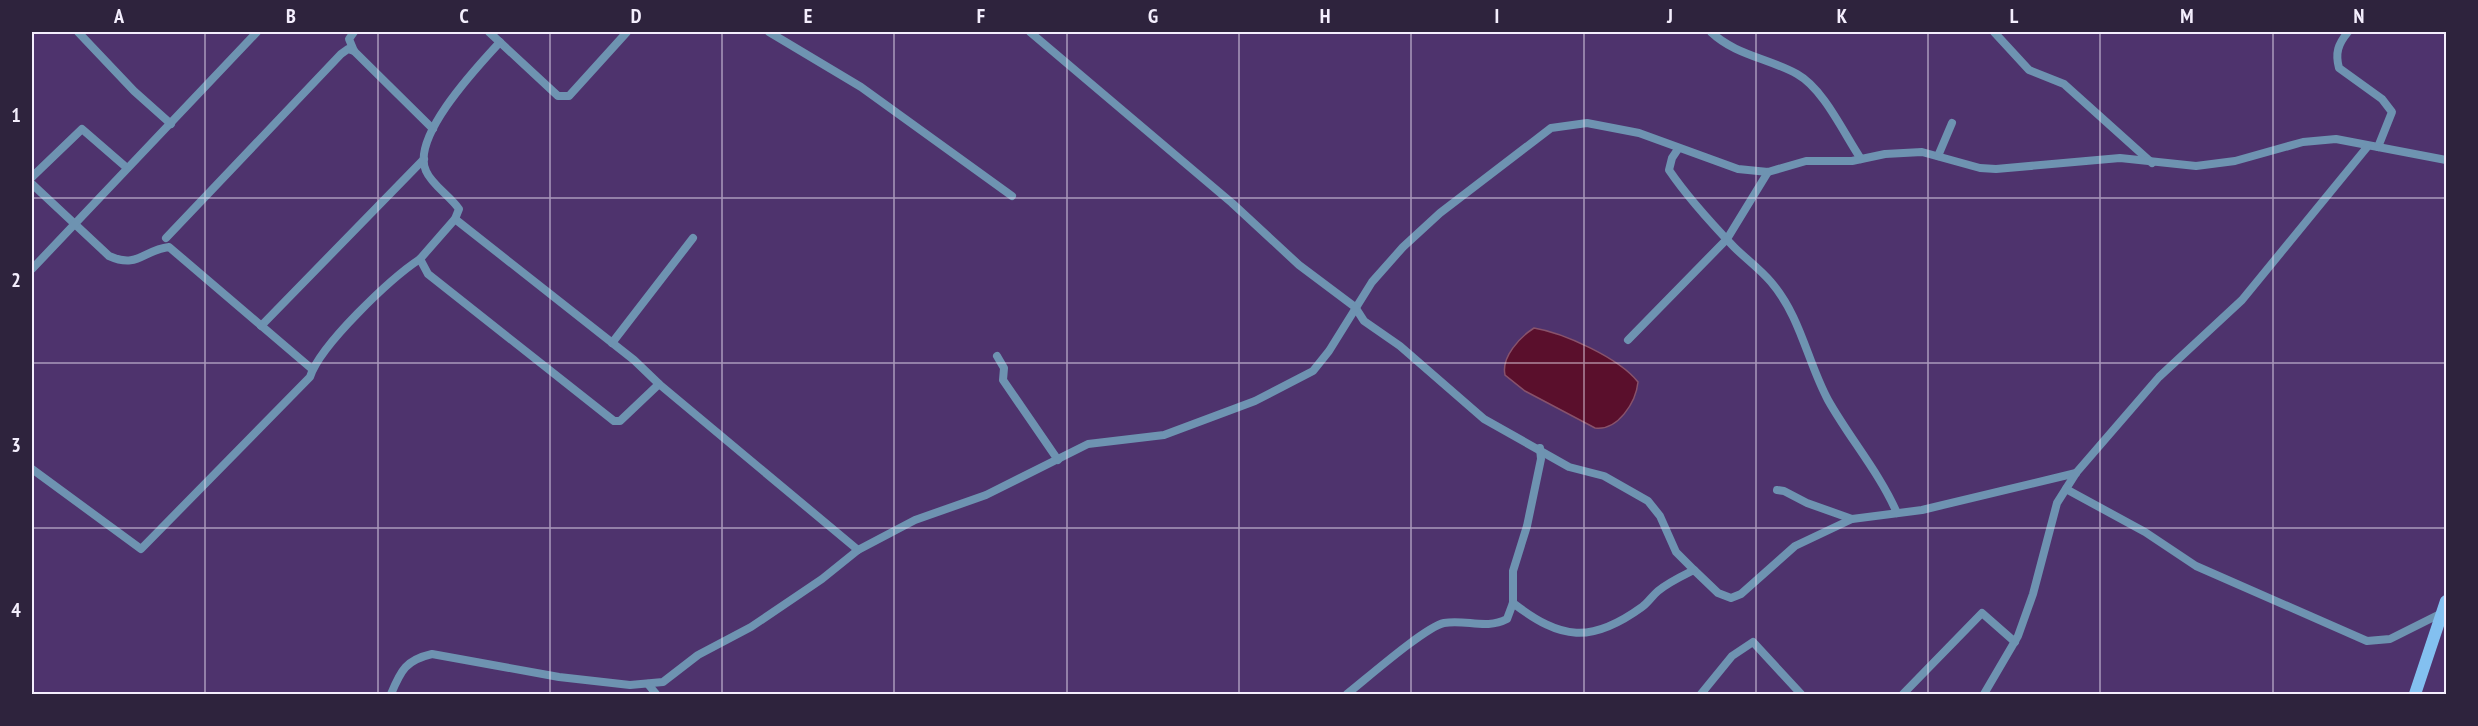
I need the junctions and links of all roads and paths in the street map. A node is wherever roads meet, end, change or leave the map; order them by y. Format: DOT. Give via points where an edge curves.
graph roads {
  1 [pos="78,32"];
  2 [pos="257,32"];
  3 [pos="354,32"];
  4 [pos="489,32"];
  5 [pos="627,32"];
  6 [pos="769,32"];
  7 [pos="1030,32"];
  8 [pos="1711,32"];
  9 [pos="1994,32"];
  10 [pos="2348,32"];
  11 [pos="500,42"];
  12 [pos="354,51"];
  13 [pos="1952,123"];
  14 [pos="171,124"];
  15 [pos="433,129"];
  16 [pos="2368,146"];
  17 [pos="2378,147"];
  18 [pos="1678,149"];
  19 [pos="1938,156"];
  20 [pos="424,159"];
  21 [pos="1861,159"];
  22 [pos="2446,160"];
  23 [pos="2153,163"];
  24 [pos="127,168"];
  25 [pos="1768,172"];
  26 [pos="32,177"];
  27 [pos="32,184"];
  28 [pos="1012,196"];
  29 [pos="455,219"];
  30 [pos="72,225"];
  31 [pos="166,238"];
  32 [pos="693,238"];
  33 [pos="1727,239"];
  34 [pos="420,259"];
  35 [pos="32,269"];
  36 [pos="1355,307"];
  37 [pos="261,326"];
  38 [pos="1628,340"];
  39 [pos="612,343"];
  40 [pos="997,356"];
  41 [pos="312,369"];
  42 [pos="659,384"];
  43 [pos="1540,448"];
  44 [pos="1058,460"];
  45 [pos="32,469"];
  46 [pos="2076,473"];
  47 [pos="2066,489"];
  48 [pos="1777,490"];
  49 [pos="1897,513"];
  50 [pos="1852,519"];
  51 [pos="858,550"];
  52 [pos="1694,570"];
  53 [pos="1513,603"];
  54 [pos="2445,607"];
  55 [pos="2015,642"];
  56 [pos="648,684"];
  57 [pos="391,694"];
  58 [pos="656,694"];
  59 [pos="1347,694"];
  60 [pos="1701,694"];
  61 [pos="1801,694"];
  62 [pos="1903,694"];
  63 [pos="1984,694"];
  64 [pos="2415,694"];
  1 -- 14 [label="street"];
  2 -- 14 [label="street"];
  3 -- 12 [label="street" via="349,39"];
  4 -- 11 [label="street"];
  5 -- 11 [label="street" via="569,96 558,96"];
  6 -- 28 [label="street" via="861,87"];
  7 -- 36 [label="street" via="1299,265"];
  8 -- 21 [label="street" via="1725,45 1798,75 1822,97"];
  9 -- 23 [label="street" via="2029,70 2064,84"];
  10 -- 17 [label="street" via="2340,42 2336,58 2339,68 2382,99 2392,112"];
  11 -- 15 [label="street" via="451,100"];
  12 -- 15 [label="street"];
  12 -- 31 [label="street" via="348,49 333,62"];
  13 -- 19 [label="street"];
  14 -- 24 [label="street"];
  15 -- 20 [label="street"];
  16 -- 17 [label="street"];
  16 -- 23 [label="street" via="2336,139 2303,142 2235,161 2196,166"];
  16 -- 46 [label="street" via="2242,300 2159,377"];
  17 -- 22 [label="street"];
  18 -- 25 [label="street" via="1738,169"];
  18 -- 33 [label="street" via="1669,170"];
  18 -- 36 [label="street" via="1639,133 1587,123 1551,128 1440,213 1403,247"];
  19 -- 21 [label="street" via="1922,152"];
  19 -- 23 [label="street" via="1996,169 2097,158"];
  20 -- 29 [label="street" via="426,171 459,209"];
  20 -- 37 [label="street"];
  21 -- 25 [label="street" via="1806,161"];
  24 -- 26 [label="street" via="82,129"];
  24 -- 30 [label="street"];
  25 -- 33 [label="street"];
  27 -- 30 [label="street"];
  29 -- 34 [label="street"];
  29 -- 39 [label="street"];
  30 -- 35 [label="street"];
  30 -- 37 [label="street" via="109,256 123,262 143,259 169,247"];
  32 -- 39 [label="street"];
  33 -- 38 [label="street"];
  33 -- 49 [label="street" via="1783,299 1807,343 1810,364 1829,401 1885,486"];
  34 -- 41 [label="street" via="385,287"];
  34 -- 42 [label="street" via="428,274 614,421 620,421"];
  36 -- 43 [label="street" via="1364,321 1400,346 1484,419"];
  36 -- 44 [label="street" via="1313,371 1255,401 1164,435 1088,444"];
  37 -- 41 [label="street"];
  39 -- 42 [label="street"];
  40 -- 44 [label="street" via="1004,368 1003,380"];
  41 -- 45 [label="street" via="310,377 141,549"];
  42 -- 51 [label="street"];
  43 -- 52 [label="street" via="1569,467 1604,476 1648,501 1660,516 1677,552"];
  43 -- 53 [label="street" via="1527,526 1513,571"];
  44 -- 51 [label="street" via="986,495 915,520"];
  46 -- 47 [label="street"];
  46 -- 49 [label="street"];
  47 -- 54 [label="street" via="2145,532 2196,566 2367,641 2390,639"];
  47 -- 55 [label="street" via="2056,503 2033,594"];
  48 -- 50 [label="street"];
  49 -- 50 [label="street"];
  50 -- 52 [label="street" via="1795,546 1741,594 1731,597 1718,592"];
  51 -- 56 [label="street" via="751,627 698,654 663,682"];
  52 -- 53 [label="street" via="1659,591 1642,607 1593,632 1561,632"];
  53 -- 59 [label="street" via="1507,619 1494,626 1442,624"];
  54 -- 64 [label="main road"];
  55 -- 62 [label="street" via="1982,612"];
  55 -- 63 [label="street"];
  56 -- 57 [label="street" via="559,677 432,654 414,658 406,665"];
  56 -- 58 [label="street"];
  60 -- 61 [label="street" via="1732,656 1752,642"];
}
